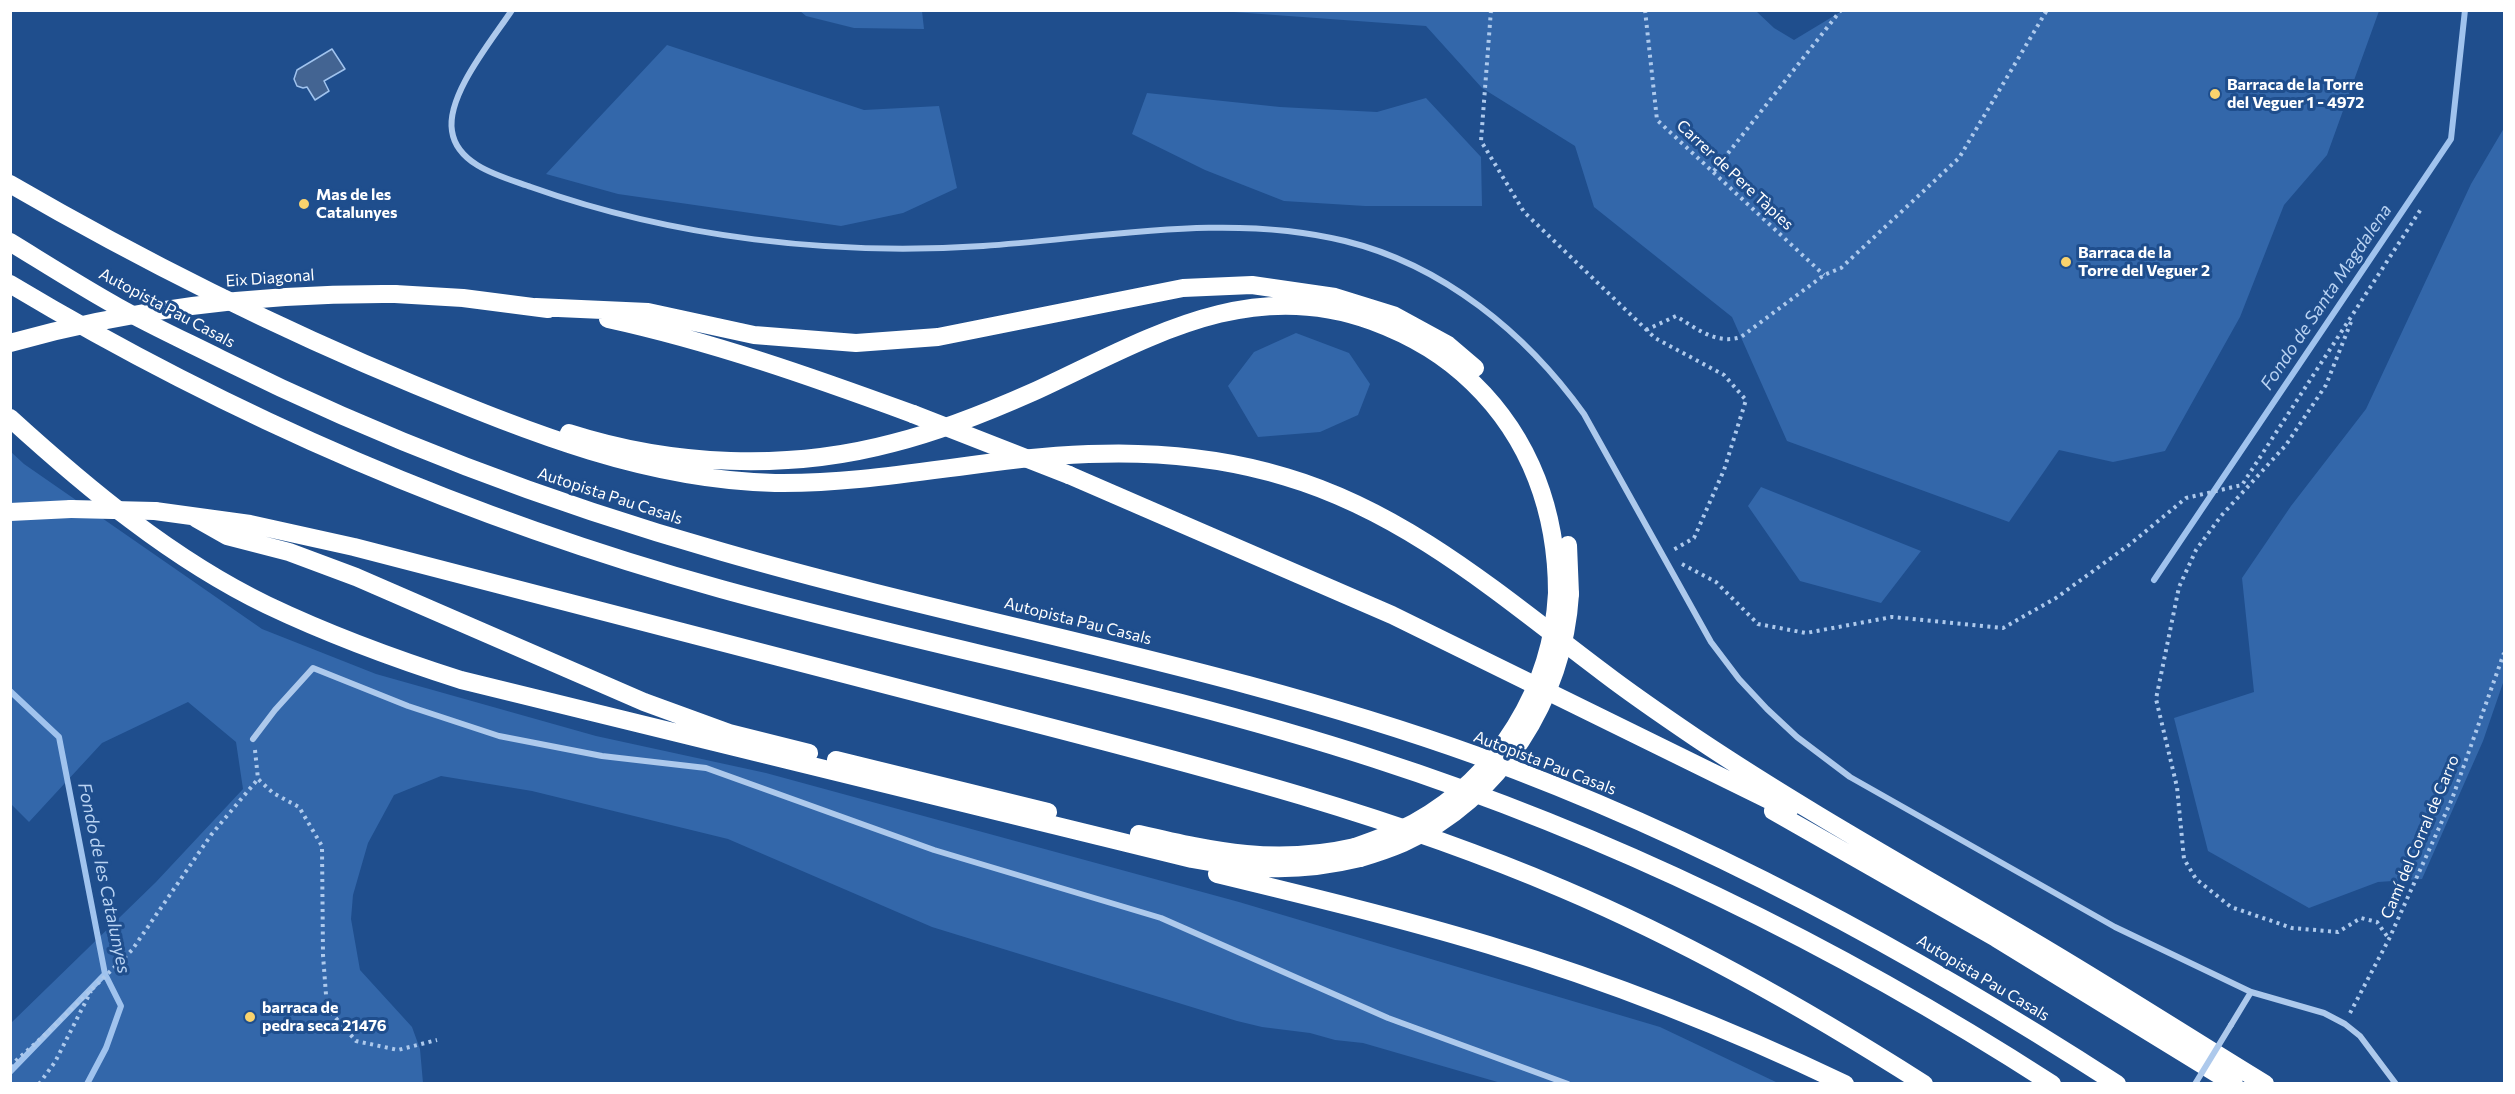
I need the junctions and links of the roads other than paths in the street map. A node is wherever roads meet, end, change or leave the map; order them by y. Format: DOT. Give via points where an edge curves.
graph roads {
  1 [pos="512,10"];
  2 [pos="10,184"];
  3 [pos="10,242"];
  4 [pos="10,284"];
  5 [pos="536,307"];
  6 [pos="10,343"];
  7 [pos="343,355"];
  8 [pos="10,418"];
  9 [pos="10,512"];
  10 [pos="193,517"];
  11 [pos="1564,593"];
  12 [pos="254,739"];
  13 [pos="1739,787"];
  14 [pos="1051,826"];
  15 [pos="1859,841"];
  16 [pos="1357,853"];
  17 [pos="2251,992"];
  18 [pos="1568,1083"];
  19 [pos="1845,1083"];
  20 [pos="1924,1083"];
  21 [pos="2052,1083"];
  22 [pos="2117,1083"];
  23 [pos="2195,1083"];
  24 [pos="2234,1083"];
  25 [pos="2265,1083"];
  26 [pos="2396,1083"];
  1 -- 17 [label="street" via="459,94 451,118 452,134 459,149 492,173 573,202 736,236 898,249 1202,228 1305,233 1347,241 1419,269 1455,289 1494,316 1559,378 1584,414 1711,642 1767,709 1797,737 1851,777 2115,927"];
  2 -- 7 [label="highway" via="169,272"];
  3 -- 22 [label="highway, Autopista Pau Casals" via="120,308 274,385 440,458 540,495 643,529 815,577 1276,691 1475,755 1550,784 1642,822 1815,905 1982,999"];
  4 -- 21 [label="highway" via="102,338 268,421 365,465 534,530 718,588 1276,729 1444,782 1550,822 1810,942"];
  5 -- 6 [label="highway, Eix Diagonal, bridge" via="395,294 295,295 190,305"];
  5 -- 11 [label="highway" via="648,312 754,335 856,343 938,337 1141,295 1218,285 1279,287 1364,305 1411,324 1448,345 1498,389 1517,414 1536,444 1560,506 1567,540"];
  5 -- 13 [label="highway, bridge" via="611,320 770,363 1069,475 1392,615"];
  7 -- 11 [label="highway" via="431,382 550,427 611,444 711,459 790,460 895,443 986,412 1128,345 1212,314 1266,306 1333,310 1389,327 1441,356 1488,397 1525,450 1548,508"];
  7 -- 15 [label="highway" via="526,431 611,458 690,475 767,483 849,481 992,462 1128,453 1202,458 1287,477 1329,491 1410,531 1653,709"];
  8 -- 14 [label="highway" via="99,495 158,539 265,604 328,633 461,680"];
  9 -- 10 [label="highway, bridge" via="72,509"];
  10 -- 16 [label="highway" via="227,536 321,563 644,702 729,733 1217,851 1290,857"];
  10 -- 20 [label="highway" via="250,524 366,550 1310,796 1446,842 1554,885 1694,949"];
  11 -- 16 [label="highway, bridge" via="1543,671 1522,717 1497,753 1431,813"];
  12 -- 18 [label="street" via="313,668 408,706 499,736 602,756 706,768 934,850 1161,918 1388,1018"];
  13 -- 15 [label="highway" via="1773,800 1830,833"];
  13 -- 24 [label="highway" via="1768,808 1996,938"];
  14 -- 16 [label="highway" via="1192,859 1255,868 1329,866"];
  14 -- 19 [label="highway" via="1182,865 1502,949 1707,1022"];
  15 -- 25 [label="highway"];
  17 -- 23 [label="street, bridge"];
  17 -- 26 [label="street" via="2325,1013 2345,1024 2360,1036"];
}
